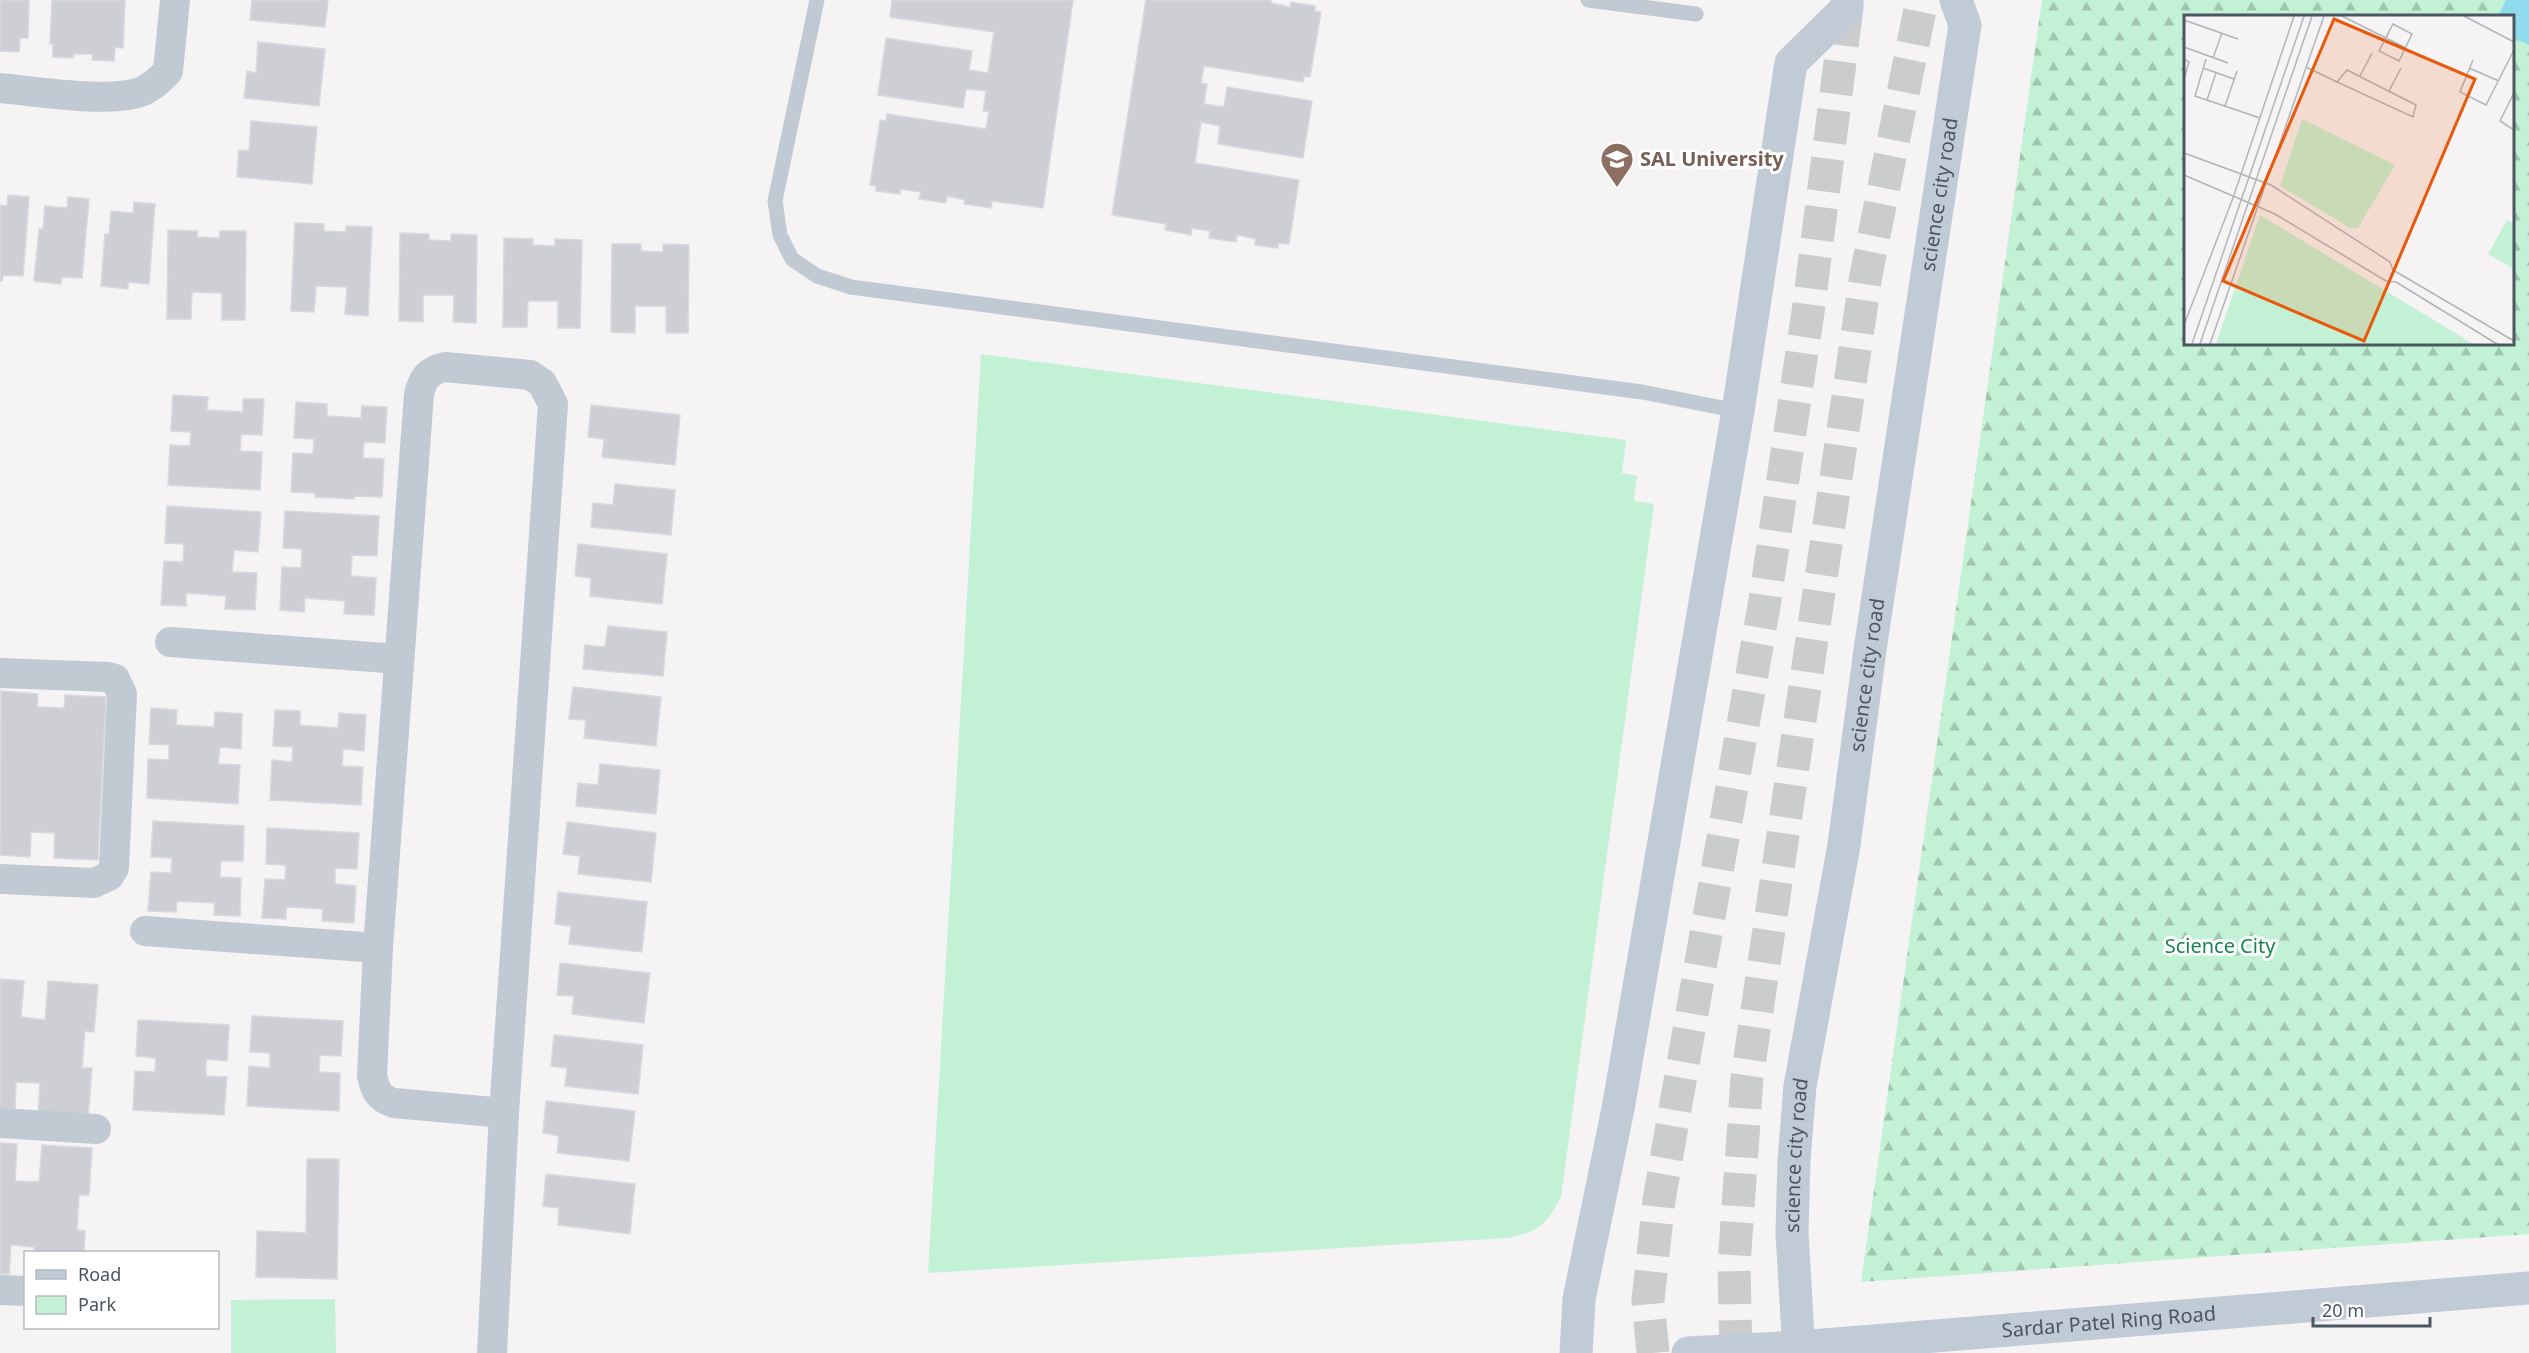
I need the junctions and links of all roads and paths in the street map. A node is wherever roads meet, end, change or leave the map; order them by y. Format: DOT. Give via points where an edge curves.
graph roads {
  1 [pos="175,0"];
  2 [pos="817,0"];
  3 [pos="1587,0"];
  4 [pos="1956,0"];
  5 [pos="1847,4"];
  6 [pos="1696,14"];
  7 [pos="0,88"];
  8 [pos="1738,411"];
  9 [pos="170,642"];
  10 [pos="399,659"];
  11 [pos="0,673"];
  12 [pos="0,879"];
  13 [pos="145,931"];
  14 [pos="378,948"];
  15 [pos="504,1113"];
  16 [pos="0,1123"];
  17 [pos="96,1129"];
  18 [pos="2529,1288"];
  19 [pos="0,1290"];
  20 [pos="24,1291"];
  21 [pos="1799,1350"];
  22 [pos="492,1353"];
  23 [pos="1576,1353"];
  24 [pos="1688,1353"];
  1 -- 7 [label="street" via="168,71 142,91 102,96"];
  2 -- 8 [label="lane" via="775,201 780,235 792,259 817,276 851,287 1642,392"];
  3 -- 6 [label="lane"];
  4 -- 21 [label="street, science city road" via="1965,25 1844,845 1800,1086 1792,1233"];
  5 -- 8 [label="street" via="1791,63"];
  8 -- 23 [label="street" via="1618,1109 1579,1299"];
  9 -- 10 [label="street"];
  10 -- 14 [label="street"];
  10 -- 15 [label="street" via="423,380 432,370 445,367 530,375 542,383 553,404"];
  11 -- 12 [label="street" via="108,677 115,679 122,694 114,868 110,876 94,883"];
  13 -- 14 [label="street"];
  14 -- 15 [label="street" via="372,1075 382,1099"];
  15 -- 22 [label="street"];
  16 -- 17 [label="street"];
  18 -- 21 [label="street, Sardar Patel Ring Road"];
  19 -- 20 [label="street"];
  21 -- 24 [label="street, Sardar Patel Ring Road"];
}
